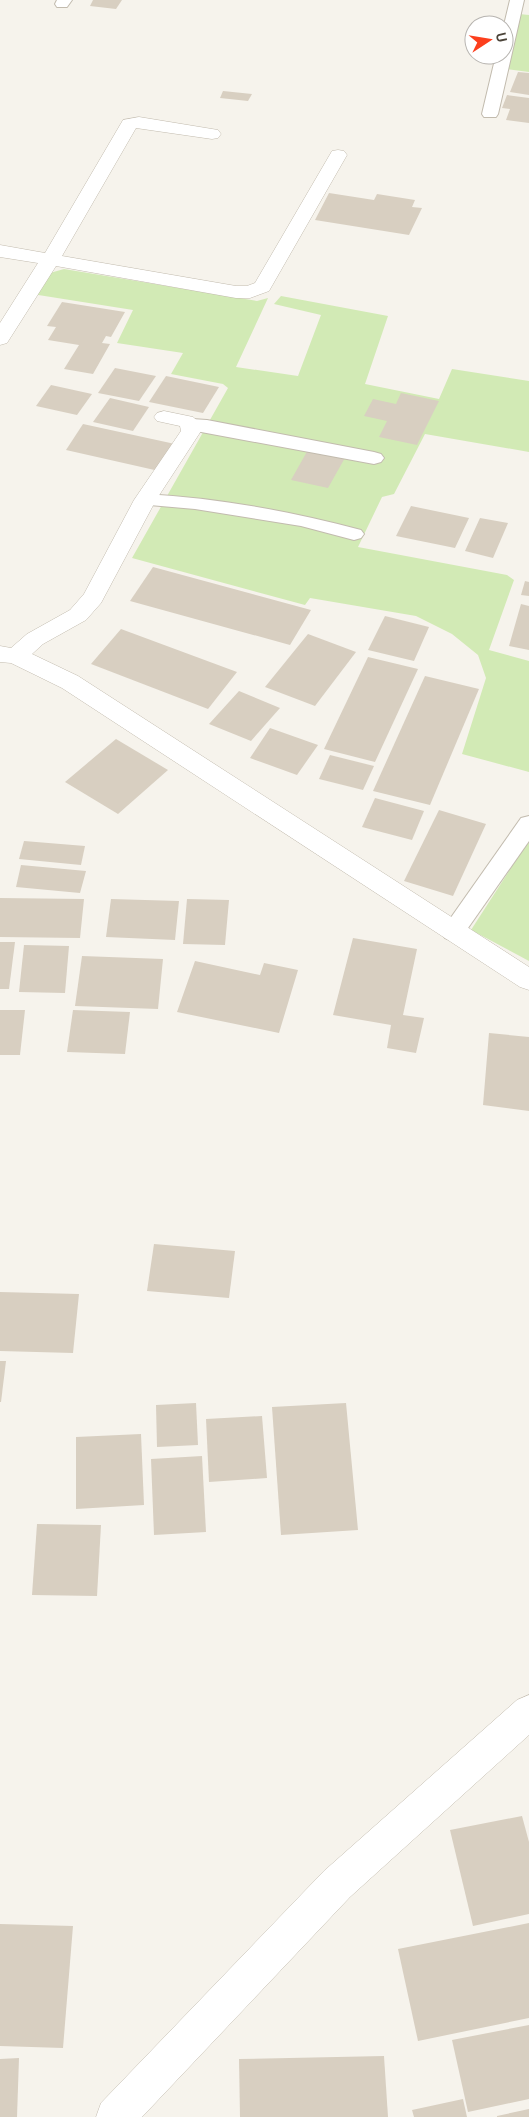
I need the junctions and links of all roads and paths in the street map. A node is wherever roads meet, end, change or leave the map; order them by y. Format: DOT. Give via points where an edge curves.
graph roads {
  1 [pos="518,0"];
  2 [pos="514,16"];
  3 [pos="502,65"];
  4 [pos="490,114"];
  5 [pos="212,134"];
  6 [pos="338,155"];
  7 [pos="0,251"];
  8 [pos="50,260"];
  9 [pos="0,339"];
  10 [pos="164,417"];
  11 [pos="192,425"];
  12 [pos="374,458"];
  13 [pos="145,500"];
  14 [pos="354,534"];
  15 [pos="8,655"];
  16 [pos="529,824"];
  17 [pos="453,932"];
  18 [pos="529,980"];
  19 [pos="529,1712"];
  20 [pos="115,2117"];
  1 -- 2 [label="lane"];
  3 -- 4 [label="lane"];
  5 -- 8 [label="street" via="139,122 129,124"];
  6 -- 8 [label="street" via="262,287 250,292"];
  7 -- 8 [label="street"];
  8 -- 9 [label="street"];
  10 -- 11 [label="street" via="186,420"];
  11 -- 12 [label="lane"];
  11 -- 13 [label="street" via="191,432"];
  13 -- 14 [label="lane" via="195,503 301,520"];
  13 -- 15 [label="street" via="93,598 78,615"];
  15 -- 17 [label="street" via="70,682"];
  16 -- 17 [label="lane"];
  17 -- 18 [label="street"];
  19 -- 20 [label="street" via="337,1884"];
}
